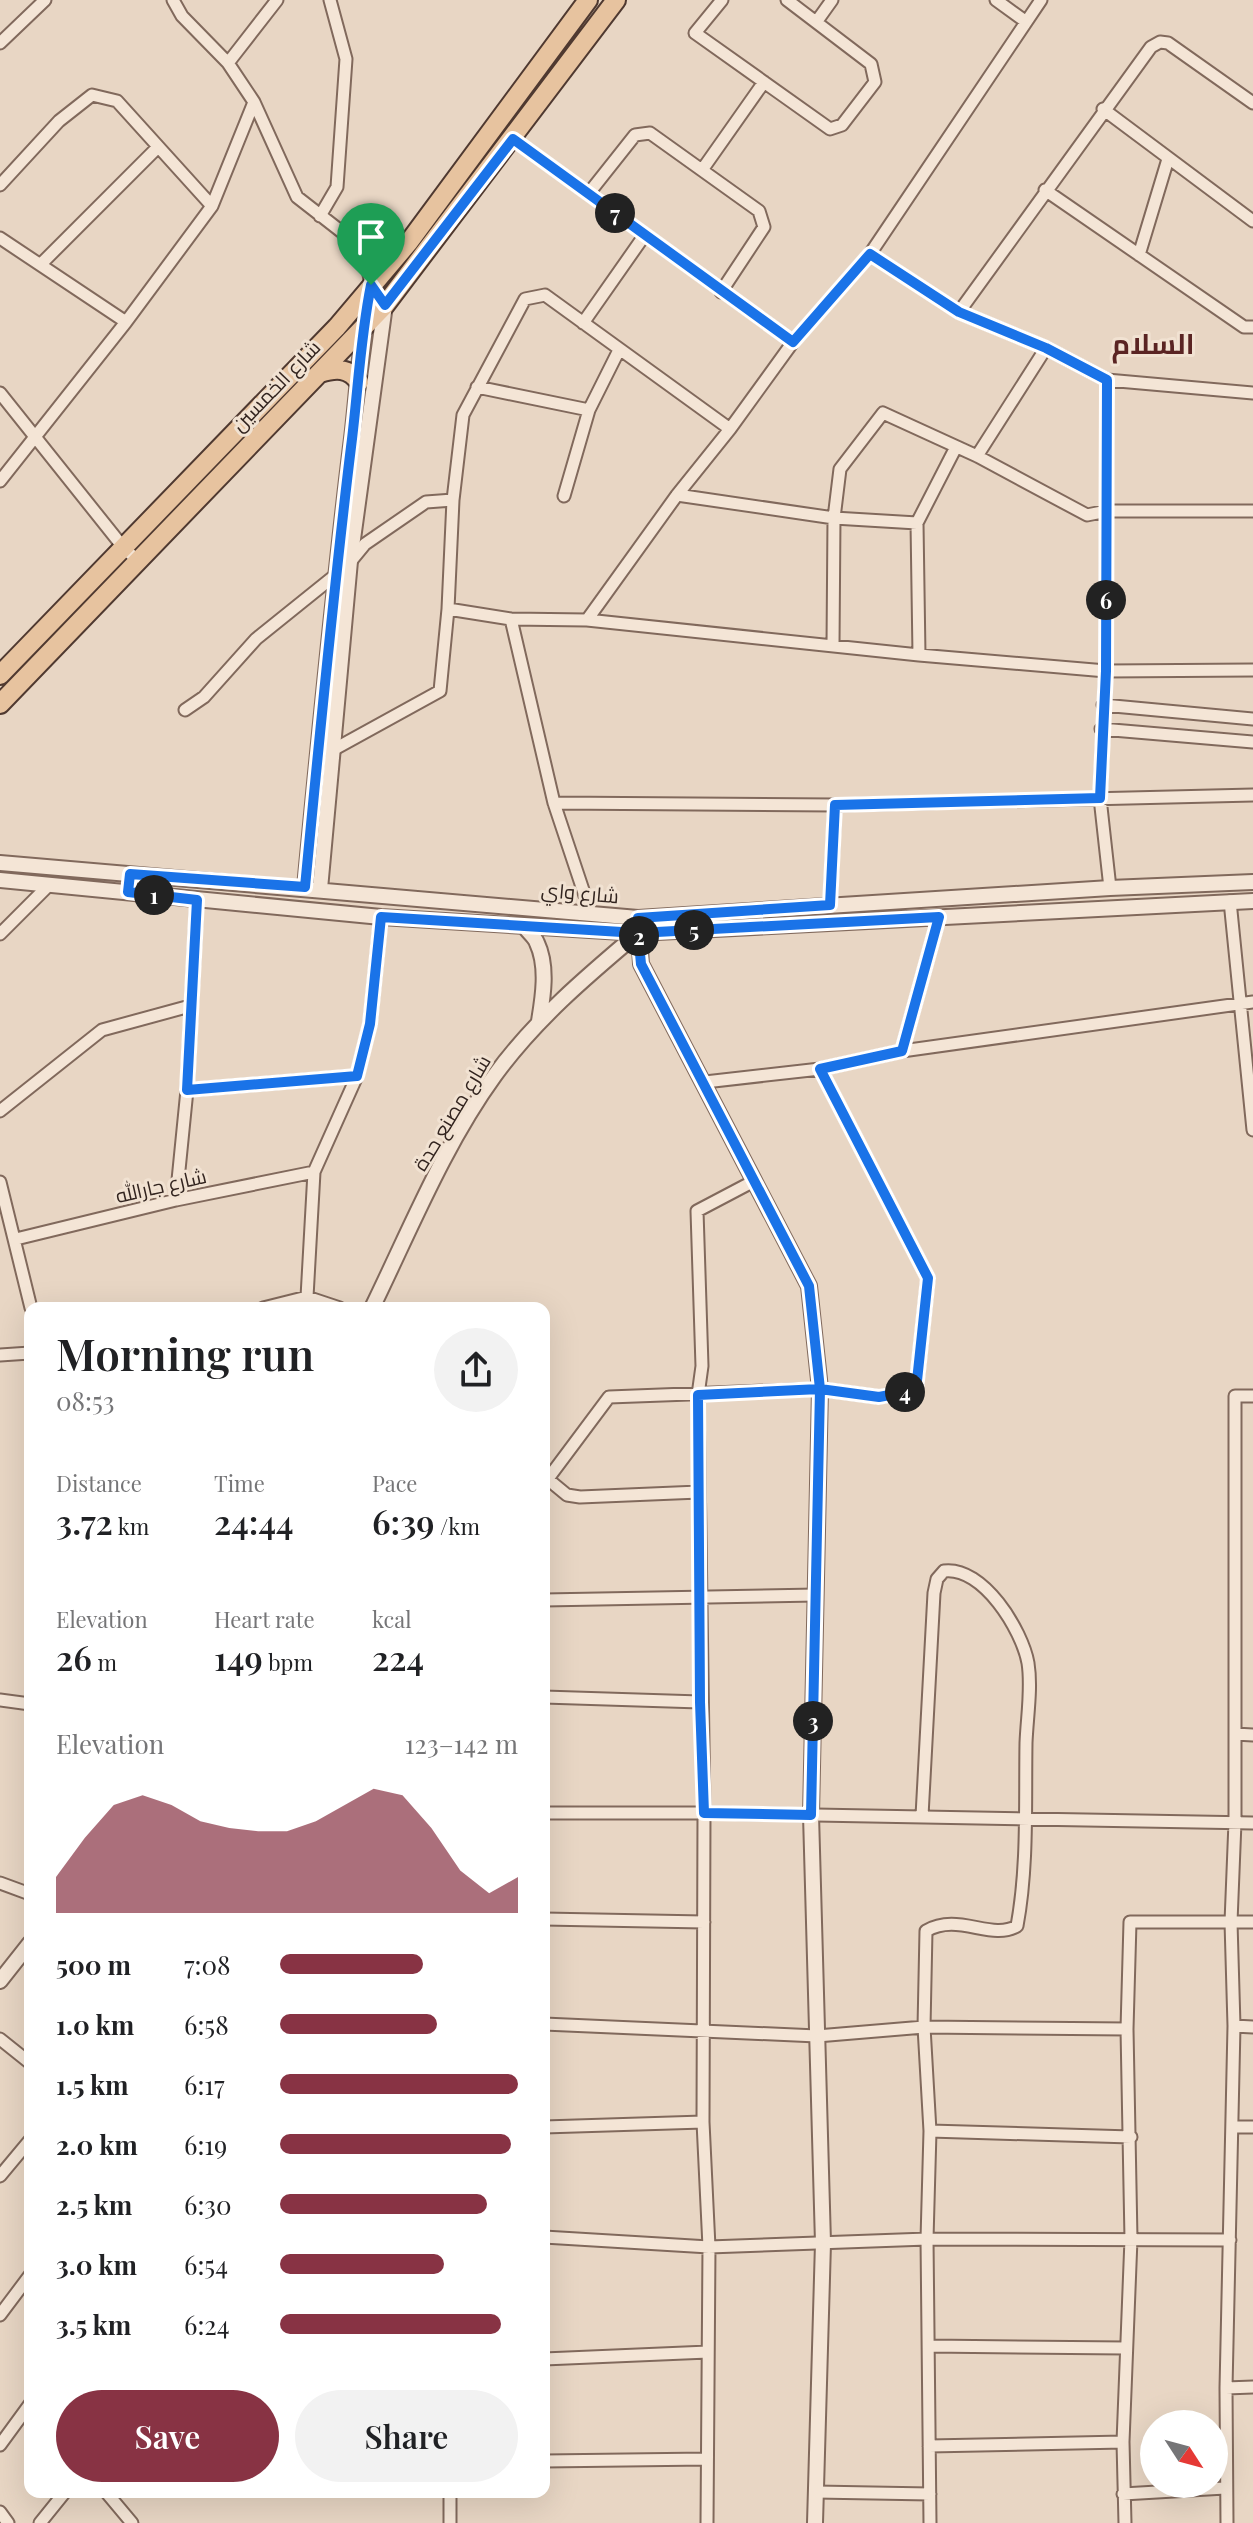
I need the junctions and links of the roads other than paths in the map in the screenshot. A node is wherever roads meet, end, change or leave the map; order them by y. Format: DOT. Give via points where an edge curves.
graph roads {
  1 [pos="45,0"];
  2 [pos="173,0"];
  3 [pos="277,0"];
  4 [pos="330,0"];
  5 [pos="588,0"];
  6 [pos="616,0"];
  7 [pos="722,0"];
  8 [pos="787,0"];
  9 [pos="832,0"];
  10 [pos="996,0"];
  11 [pos="1041,0"];
  12 [pos="817,21"];
  13 [pos="1025,21"];
  14 [pos="0,43"];
  15 [pos="228,63"];
  16 [pos="764,82"];
  17 [pos="254,102"];
  18 [pos="1253,103"];
  19 [pos="1103,109"];
  20 [pos="513,139"];
  21 [pos="158,147"];
  22 [pos="1168,159"];
  23 [pos="702,170"];
  24 [pos="0,185"];
  25 [pos="1045,190"];
  26 [pos="589,193"];
  27 [pos="212,206"];
  28 [pos="320,216"];
  29 [pos="1253,221"];
  30 [pos="644,236"];
  31 [pos="0,238"];
  32 [pos="870,254"];
  33 [pos="1139,255"];
  34 [pos="41,264"];
  35 [pos="371,285"];
  36 [pos="721,292"];
  37 [pos="385,305"];
  38 [pos="959,312"];
  39 [pos="126,322"];
  40 [pos="583,323"];
  41 [pos="362,327"];
  42 [pos="1253,327"];
  43 [pos="793,342"];
  44 [pos="1046,348"];
  45 [pos="619,350"];
  46 [pos="320,373"];
  47 [pos="1107,380"];
  48 [pos="359,382"];
  49 [pos="477,387"];
  50 [pos="0,393"];
  51 [pos="1253,393"];
  52 [pos="589,410"];
  53 [pos="730,429"];
  54 [pos="35,438"];
  55 [pos="956,447"];
  56 [pos="977,456"];
  57 [pos="0,481"];
  58 [pos="677,495"];
  59 [pos="564,496"];
  60 [pos="453,500"];
  61 [pos="1107,511"];
  62 [pos="1253,511"];
  63 [pos="834,518"];
  64 [pos="917,523"];
  65 [pos="123,547"];
  66 [pos="137,560"];
  67 [pos="350,561"];
  68 [pos="335,576"];
  69 [pos="448,609"];
  70 [pos="511,619"];
  71 [pos="587,620"];
  72 [pos="833,645"];
  73 [pos="919,655"];
  74 [pos="1253,670"];
  75 [pos="1106,671"];
  76 [pos="0,675"];
  77 [pos="0,704"];
  78 [pos="1103,705"];
  79 [pos="185,710"];
  80 [pos="1247,718"];
  81 [pos="1101,729"];
  82 [pos="1247,742"];
  83 [pos="331,751"];
  84 [pos="1253,795"];
  85 [pos="1100,798"];
  86 [pos="554,803"];
  87 [pos="835,805"];
  88 [pos="0,863"];
  89 [pos="130,874"];
  90 [pos="0,880"];
  91 [pos="1253,882"];
  92 [pos="1169,885"];
  93 [pos="48,886"];
  94 [pos="312,888"];
  95 [pos="1110,888"];
  96 [pos="128,892"];
  97 [pos="197,900"];
  98 [pos="1230,901"];
  99 [pos="1253,901"];
  100 [pos="1171,903"];
  101 [pos="830,905"];
  102 [pos="591,914"];
  103 [pos="381,917"];
  104 [pos="939,917"];
  105 [pos="638,926"];
  106 [pos="525,927"];
  107 [pos="0,934"];
  108 [pos="1253,1002"];
  109 [pos="1240,1003"];
  110 [pos="190,1006"];
  111 [pos="539,1021"];
  112 [pos="902,1051"];
  113 [pos="820,1069"];
  114 [pos="357,1076"];
  115 [pos="705,1082"];
  116 [pos="187,1090"];
  117 [pos="1252,1110"];
  118 [pos="0,1111"];
  119 [pos="1253,1130"];
  120 [pos="314,1172"];
  121 [pos="754,1181"];
  122 [pos="0,1182"];
  123 [pos="176,1200"];
  124 [pos="16,1239"];
  125 [pos="307,1297"];
  126 [pos="30,1302"];
  127 [pos="287,1302"];
  128 [pos="322,1302"];
  129 [pos="375,1302"];
  130 [pos="24,1353"];
  131 [pos="0,1355"];
  132 [pos="820,1389"];
  133 [pos="698,1395"];
  134 [pos="1253,1396"];
  135 [pos="550,1473"];
  136 [pos="550,1483"];
  137 [pos="699,1492"];
  138 [pos="816,1595"];
  139 [pos="701,1596"];
  140 [pos="550,1600"];
  141 [pos="550,1697"];
  142 [pos="0,1700"];
  143 [pos="700,1702"];
  144 [pos="24,1703"];
  145 [pos="1235,1734"];
  146 [pos="1253,1735"];
  147 [pos="550,1813"];
  148 [pos="704,1813"];
  149 [pos="811,1815"];
  150 [pos="922,1816"];
  151 [pos="1024,1817"];
  152 [pos="1235,1822"];
  153 [pos="1253,1823"];
  154 [pos="0,1883"];
  155 [pos="24,1892"];
  156 [pos="550,1919"];
  157 [pos="704,1922"];
  158 [pos="1231,1922"];
  159 [pos="1253,1922"];
  160 [pos="24,1951"];
  161 [pos="0,1981"];
  162 [pos="550,2024"];
  163 [pos="1234,2026"];
  164 [pos="924,2027"];
  165 [pos="1253,2027"];
  166 [pos="1127,2029"];
  167 [pos="705,2030"];
  168 [pos="817,2036"];
  169 [pos="0,2039"];
  170 [pos="24,2058"];
  171 [pos="703,2122"];
  172 [pos="550,2127"];
  173 [pos="1232,2127"];
  174 [pos="1253,2127"];
  175 [pos="930,2131"];
  176 [pos="1131,2137"];
  177 [pos="24,2147"];
  178 [pos="0,2176"];
  179 [pos="550,2237"];
  180 [pos="927,2239"];
  181 [pos="1131,2239"];
  182 [pos="1230,2240"];
  183 [pos="823,2243"];
  184 [pos="709,2247"];
  185 [pos="24,2283"];
  186 [pos="0,2315"];
  187 [pos="929,2346"];
  188 [pos="1125,2348"];
  189 [pos="708,2352"];
  190 [pos="550,2359"];
  191 [pos="1253,2387"];
  192 [pos="1226,2388"];
  193 [pos="1226,2410"];
  194 [pos="24,2412"];
  195 [pos="1123,2442"];
  196 [pos="0,2445"];
  197 [pos="929,2446"];
  198 [pos="707,2459"];
  199 [pos="550,2461"];
  200 [pos="816,2492"];
  201 [pos="1140,2493"];
  202 [pos="930,2494"];
  203 [pos="1123,2494"];
  204 [pos="60,2498"];
  205 [pos="111,2498"];
  206 [pos="450,2498"];
  207 [pos="1226,2498"];
  208 [pos="0,2512"];
  209 [pos="8,2523"];
  210 [pos="40,2523"];
  211 [pos="132,2523"];
  212 [pos="450,2523"];
  213 [pos="707,2523"];
  214 [pos="815,2523"];
  215 [pos="930,2523"];
  216 [pos="1125,2523"];
  217 [pos="1227,2523"];
  1 -- 14 [label="street"];
  2 -- 15 [label="street"];
  3 -- 15 [label="street"];
  4 -- 28 [label="street" via="346,59 337,187"];
  5 -- 35 [label="main road, شارع الخمسين" via="409,242"];
  6 -- 20 [label="main road, شارع الخمسين"];
  7 -- 16 [label="street" via="695,33"];
  8 -- 12 [label="street"];
  9 -- 12 [label="street"];
  10 -- 13 [label="street"];
  11 -- 13 [label="street"];
  12 -- 16 [label="street" via="871,64 875,82 842,125 830,129"];
  13 -- 32 [label="street"];
  15 -- 17 [label="street"];
  16 -- 23 [label="street"];
  17 -- 27 [label="street"];
  17 -- 28 [label="street" via="297,197"];
  18 -- 19 [label="street" via="1160,42"];
  19 -- 22 [label="street"];
  19 -- 25 [label="street"];
  20 -- 26 [label="street"];
  20 -- 37 [label="main road, شارع الخمسين"];
  21 -- 24 [label="street" via="117,101 92,95 59,121"];
  21 -- 27 [label="street"];
  21 -- 34 [label="street"];
  22 -- 29 [label="street"];
  22 -- 33 [label="street"];
  23 -- 26 [label="street" via="650,133 635,135"];
  23 -- 36 [label="street" via="759,211 764,227"];
  25 -- 33 [label="street"];
  25 -- 38 [label="street"];
  26 -- 30 [label="street"];
  27 -- 39 [label="street"];
  28 -- 35 [label="street" via="356,243"];
  30 -- 36 [label="street"];
  30 -- 40 [label="street"];
  31 -- 34 [label="street"];
  32 -- 38 [label="street"];
  32 -- 43 [label="street"];
  33 -- 42 [label="street" via="1244,327"];
  34 -- 39 [label="street"];
  35 -- 37 [label="street"];
  35 -- 41 [label="street"];
  35 -- 65 [label="main road, شارع الخمسين" via="337,327"];
  36 -- 43 [label="street"];
  37 -- 41 [label="main road, شارع الخمسين"];
  37 -- 67 [label="street"];
  38 -- 44 [label="street"];
  39 -- 54 [label="street"];
  40 -- 45 [label="street"];
  40 -- 49 [label="street" via="545,295 525,299"];
  41 -- 46 [label="main road, شارع الخمسين"];
  41 -- 48 [label="street"];
  43 -- 53 [label="street"];
  44 -- 47 [label="street"];
  44 -- 56 [label="street"];
  45 -- 52 [label="street"];
  45 -- 53 [label="street"];
  46 -- 48 [label="main road" via="346,371"];
  46 -- 66 [label="main road, شارع الخمسين"];
  47 -- 51 [label="street"];
  47 -- 61 [label="street"];
  48 -- 68 [label="street"];
  49 -- 52 [label="street"];
  49 -- 60 [label="street" via="463,415"];
  50 -- 54 [label="street"];
  52 -- 59 [label="street"];
  53 -- 58 [label="street"];
  54 -- 57 [label="street"];
  54 -- 65 [label="street"];
  55 -- 56 [label="street"];
  55 -- 63 [label="street" via="883,413 840,469"];
  55 -- 64 [label="street"];
  56 -- 61 [label="street" via="1087,515"];
  58 -- 63 [label="street"];
  58 -- 71 [label="street"];
  60 -- 67 [label="street" via="426,502 365,544"];
  60 -- 69 [label="street"];
  61 -- 62 [label="street"];
  61 -- 75 [label="street"];
  63 -- 64 [label="street"];
  63 -- 72 [label="street"];
  64 -- 73 [label="street"];
  65 -- 66 [label="street"];
  65 -- 76 [label="main road, شارع الخمسين"];
  66 -- 77 [label="main road, شارع الخمسين"];
  67 -- 68 [label="street"];
  67 -- 83 [label="street"];
  68 -- 79 [label="street" via="256,639 204,697"];
  68 -- 94 [label="street"];
  69 -- 70 [label="street"];
  69 -- 83 [label="street" via="440,691"];
  70 -- 71 [label="street"];
  70 -- 86 [label="street"];
  71 -- 72 [label="street"];
  72 -- 73 [label="street"];
  73 -- 75 [label="street"];
  74 -- 75 [label="street"];
  75 -- 78 [label="street"];
  78 -- 80 [label="street"];
  78 -- 81 [label="street"];
  80 -- 82 [label="street"];
  81 -- 82 [label="street"];
  81 -- 85 [label="street"];
  83 -- 94 [label="street"];
  84 -- 85 [label="street"];
  85 -- 87 [label="street"];
  85 -- 95 [label="street"];
  86 -- 87 [label="street"];
  86 -- 102 [label="street"];
  87 -- 101 [label="street"];
  88 -- 89 [label="street, شارع واي"];
  89 -- 94 [label="street, شارع واي"];
  89 -- 96 [label="street"];
  90 -- 93 [label="street, شارع واي"];
  91 -- 92 [label="street, شارع واي"];
  92 -- 95 [label="street, شارع واي"];
  92 -- 100 [label="street"];
  93 -- 96 [label="street, شارع واي"];
  93 -- 107 [label="street"];
  94 -- 102 [label="street, شارع واي"];
  95 -- 101 [label="street, شارع واي"];
  96 -- 97 [label="street, شارع واي"];
  97 -- 103 [label="street, شارع واي"];
  97 -- 110 [label="street"];
  98 -- 99 [label="street, شارع واي"];
  98 -- 100 [label="street, شارع واي"];
  98 -- 109 [label="street"];
  100 -- 104 [label="street, شارع واي"];
  101 -- 105 [label="street, شارع واي"];
  102 -- 105 [label="street, شارع واي"];
  103 -- 106 [label="street, شارع واي"];
  103 -- 114 [label="street" via="370,1024"];
  104 -- 105 [label="street, شارع واي"];
  104 -- 112 [label="street"];
  105 -- 106 [label="street, شارع واي"];
  105 -- 111 [label="street, شارع مصنع حدة"];
  105 -- 115 [label="street" via="641,964"];
  106 -- 111 [label="street" via="537,942 543,968"];
  108 -- 109 [label="street"];
  109 -- 112 [label="street"];
  109 -- 117 [label="street"];
  110 -- 116 [label="street"];
  110 -- 118 [label="street" via="102,1030"];
  111 -- 129 [label="street, شارع مصنع حدة" via="494,1076 455,1139"];
  112 -- 113 [label="street"];
  113 -- 115 [label="street"];
  113 -- 132 [label="street" via="928,1278 916,1390 879,1397"];
  114 -- 116 [label="street"];
  114 -- 120 [label="street"];
  115 -- 121 [label="street"];
  116 -- 123 [label="street"];
  117 -- 119 [label="street"];
  120 -- 123 [label="street, شارع جارالله"];
  120 -- 125 [label="street"];
  121 -- 132 [label="street" via="809,1286"];
  121 -- 133 [label="street" via="697,1211 702,1366"];
  122 -- 124 [label="street"];
  123 -- 124 [label="street, شارع جارالله"];
  124 -- 126 [label="street"];
  125 -- 127 [label="street"];
  125 -- 128 [label="street"];
  130 -- 131 [label="street"];
  132 -- 133 [label="street"];
  132 -- 138 [label="street"];
  133 -- 135 [label="street" via="609,1397"];
  133 -- 137 [label="street"];
  134 -- 145 [label="street" via="1235,1396"];
  136 -- 137 [label="street" via="580,1497"];
  137 -- 139 [label="street"];
  138 -- 139 [label="street"];
  138 -- 149 [label="street"];
  139 -- 140 [label="street"];
  139 -- 143 [label="street"];
  141 -- 143 [label="street"];
  142 -- 144 [label="street"];
  143 -- 148 [label="street"];
  145 -- 146 [label="street"];
  145 -- 152 [label="street"];
  147 -- 148 [label="street"];
  148 -- 149 [label="street"];
  148 -- 157 [label="street"];
  149 -- 150 [label="street"];
  149 -- 168 [label="street"];
  150 -- 151 [label="street"];
  150 -- 151 [label="street" via="934,1593 944,1571 956,1569 976,1581 1010,1617 1023,1641 1029,1666"];
  151 -- 152 [label="street"];
  151 -- 164 [label="street" via="1017,1926 1008,1931 945,1923 926,1931"];
  152 -- 153 [label="street"];
  152 -- 158 [label="street"];
  154 -- 155 [label="street"];
  156 -- 157 [label="street"];
  157 -- 167 [label="street"];
  158 -- 159 [label="street"];
  158 -- 163 [label="street"];
  158 -- 166 [label="street" via="1130,1922"];
  160 -- 161 [label="street"];
  162 -- 167 [label="street"];
  163 -- 165 [label="street"];
  163 -- 173 [label="street"];
  164 -- 166 [label="street"];
  164 -- 168 [label="street"];
  164 -- 175 [label="street"];
  166 -- 176 [label="street"];
  167 -- 168 [label="street"];
  167 -- 171 [label="street"];
  168 -- 183 [label="street"];
  169 -- 170 [label="street"];
  171 -- 172 [label="street"];
  171 -- 184 [label="street"];
  173 -- 174 [label="street"];
  173 -- 182 [label="street"];
  175 -- 176 [label="street"];
  175 -- 180 [label="street"];
  176 -- 181 [label="street"];
  177 -- 178 [label="street"];
  179 -- 184 [label="street"];
  180 -- 181 [label="street"];
  180 -- 183 [label="street"];
  180 -- 187 [label="street"];
  181 -- 182 [label="street"];
  181 -- 188 [label="street"];
  182 -- 192 [label="street"];
  183 -- 184 [label="street"];
  183 -- 200 [label="street"];
  184 -- 189 [label="street"];
  185 -- 186 [label="street"];
  187 -- 188 [label="street"];
  187 -- 197 [label="street"];
  188 -- 195 [label="street"];
  189 -- 190 [label="street"];
  189 -- 198 [label="street"];
  191 -- 192 [label="street"];
  192 -- 193 [label="street"];
  194 -- 196 [label="street"];
  195 -- 197 [label="street"];
  195 -- 203 [label="street"];
  197 -- 202 [label="street"];
  198 -- 199 [label="street"];
  198 -- 213 [label="street"];
  200 -- 202 [label="street"];
  200 -- 214 [label="street"];
  201 -- 203 [label="street"];
  202 -- 215 [label="street"];
  203 -- 216 [label="street"];
  204 -- 210 [label="street"];
  205 -- 211 [label="street"];
  206 -- 212 [label="street"];
  207 -- 217 [label="street"];
  208 -- 209 [label="street"];
}
